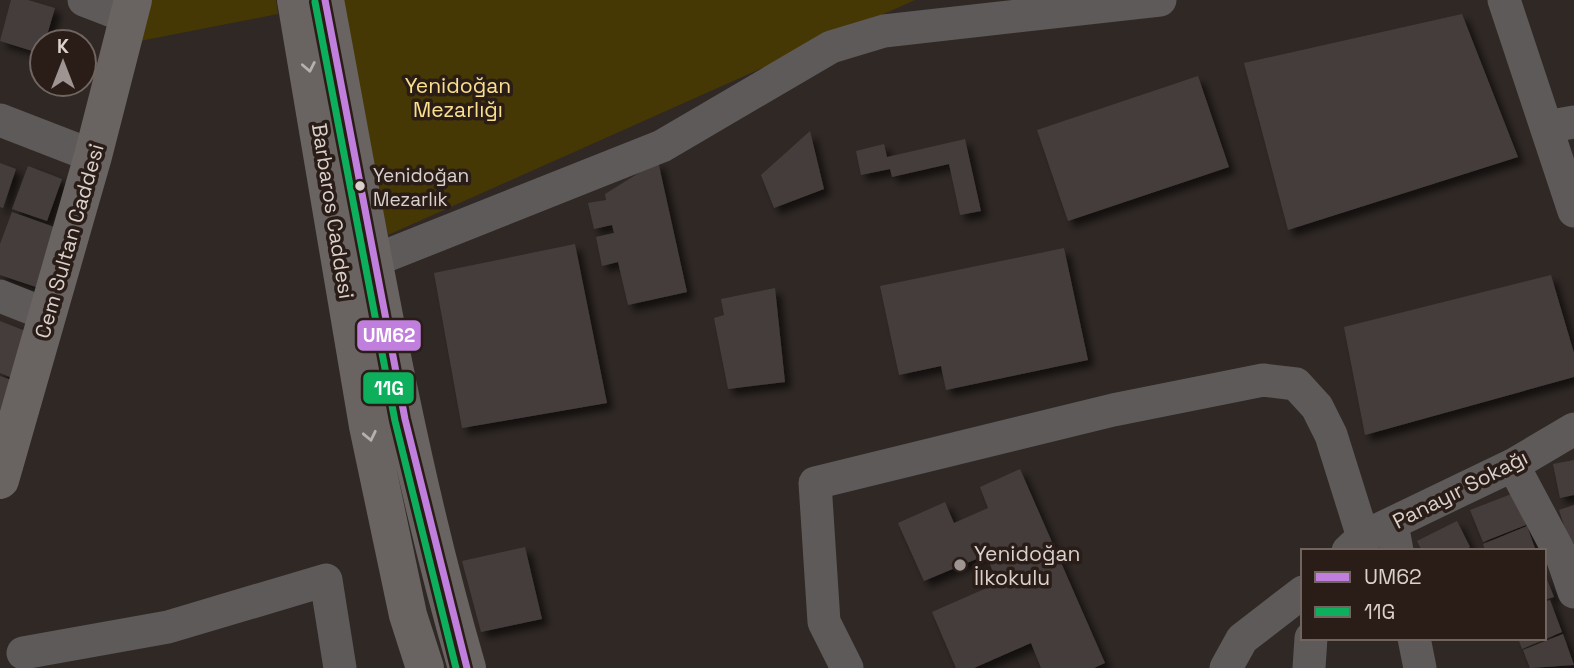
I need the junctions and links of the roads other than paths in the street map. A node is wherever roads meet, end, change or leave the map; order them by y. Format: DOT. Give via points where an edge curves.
graph roads {
  1 [pos="84,0"];
  2 [pos="296,0"];
  3 [pos="326,0"];
  4 [pos="1159,0"];
  5 [pos="1504,0"];
  6 [pos="130,8"];
  7 [pos="0,120"];
  8 [pos="1560,125"];
  9 [pos="93,156"];
  10 [pos="1574,211"];
  11 [pos="373,261"];
  12 [pos="0,296"];
  13 [pos="48,315"];
  14 [pos="1574,429"];
  15 [pos="1513,465"];
  16 [pos="1,470"];
  17 [pos="1375,540"];
  18 [pos="1574,592"];
  19 [pos="1301,594"];
  20 [pos="1311,640"];
  21 [pos="1414,640"];
  22 [pos="23,653"];
  23 [pos="340,668"];
  24 [pos="425,668"];
  25 [pos="467,668"];
  26 [pos="848,668"];
  27 [pos="1226,668"];
  28 [pos="1309,668"];
  29 [pos="1420,668"];
  1 -- 6 [label="street"];
  2 -- 24 [label="main road, Barbaros Caddesi, one-way" via="368,426 408,615"];
  3 -- 11 [label="main road, Barbaros Caddesi"];
  4 -- 11 [label="street" via="884,32 831,47 662,146"];
  5 -- 8 [label="street"];
  6 -- 9 [label="main road, Cem Sultan Caddesi"];
  7 -- 9 [label="street"];
  8 -- 10 [label="street"];
  9 -- 13 [label="main road, Cem Sultan Caddesi"];
  11 -- 25 [label="main road, Barbaros Caddesi" via="431,530"];
  12 -- 13 [label="street"];
  13 -- 16 [label="main road, Cem Sultan Caddesi"];
  14 -- 15 [label="street, Panayır Sokağı"];
  15 -- 17 [label="street, Panayır Sokağı"];
  15 -- 18 [label="street" via="1562,557"];
  17 -- 26 [label="street" via="1317,407 1296,384 1263,380 1112,410 815,483 824,622"];
  19 -- 27 [label="street" via="1242,639"];
  20 -- 28 [label="street"];
  21 -- 29 [label="street"];
  22 -- 23 [label="street" via="168,627 326,580"];
}
